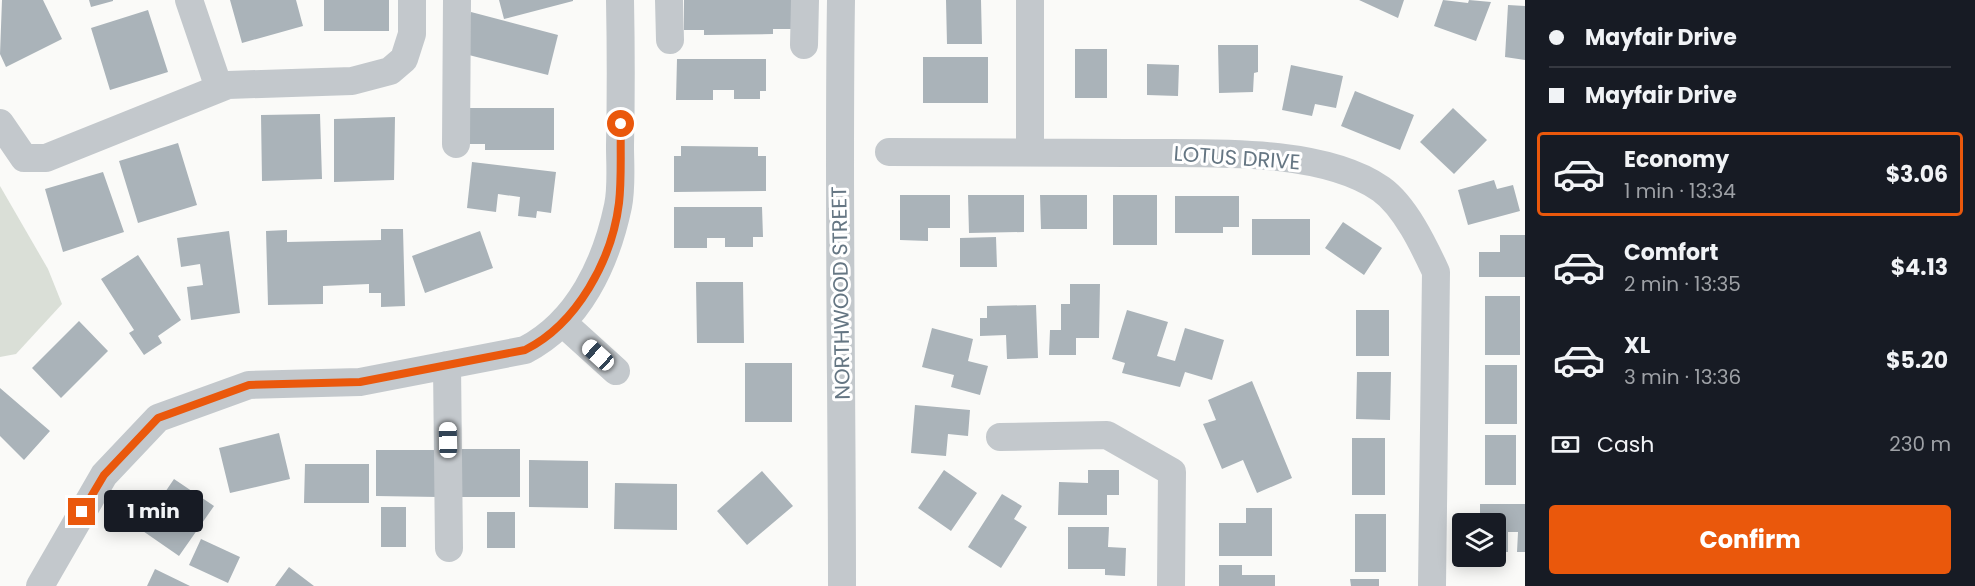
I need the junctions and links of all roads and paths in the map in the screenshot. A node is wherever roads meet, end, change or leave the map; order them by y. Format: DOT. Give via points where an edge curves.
graph roads {
  1 [pos="189,0"];
  2 [pos="412,0"];
  3 [pos="457,0"];
  4 [pos="620,0"];
  5 [pos="669,0"];
  6 [pos="804,0"];
  7 [pos="841,0"];
  8 [pos="1030,0"];
  9 [pos="670,40"];
  10 [pos="804,45"];
  11 [pos="219,88"];
  12 [pos="0,123"];
  13 [pos="456,144"];
  14 [pos="1030,151"];
  15 [pos="889,152"];
  16 [pos="563,323"];
  17 [pos="447,365"];
  18 [pos="616,371"];
  19 [pos="1000,437"];
  20 [pos="449,548"];
  21 [pos="40,586"];
  22 [pos="842,586"];
  23 [pos="1172,586"];
  24 [pos="1432,586"];
  1 -- 11 [label="street"];
  2 -- 11 [label="street" via="412,34 404,59 390,71 352,81"];
  3 -- 13 [label="street"];
  4 -- 16 [label="street" via="619,204 603,259"];
  5 -- 9 [label="street"];
  6 -- 10 [label="street"];
  7 -- 22 [label="street, NORTHWOOD STREET"];
  8 -- 14 [label="street"];
  11 -- 12 [label="street" via="46,158 24,158"];
  14 -- 15 [label="street, LOTUS DRIVE"];
  14 -- 24 [label="street, LOTUS DRIVE" via="1237,154 1301,160 1350,174 1382,190 1415,229 1436,272"];
  16 -- 17 [label="street" via="525,350"];
  16 -- 18 [label="street"];
  17 -- 20 [label="street"];
  17 -- 21 [label="street" via="360,382 249,385 158,418 104,475"];
  19 -- 23 [label="street" via="1107,435 1172,472"];
}
